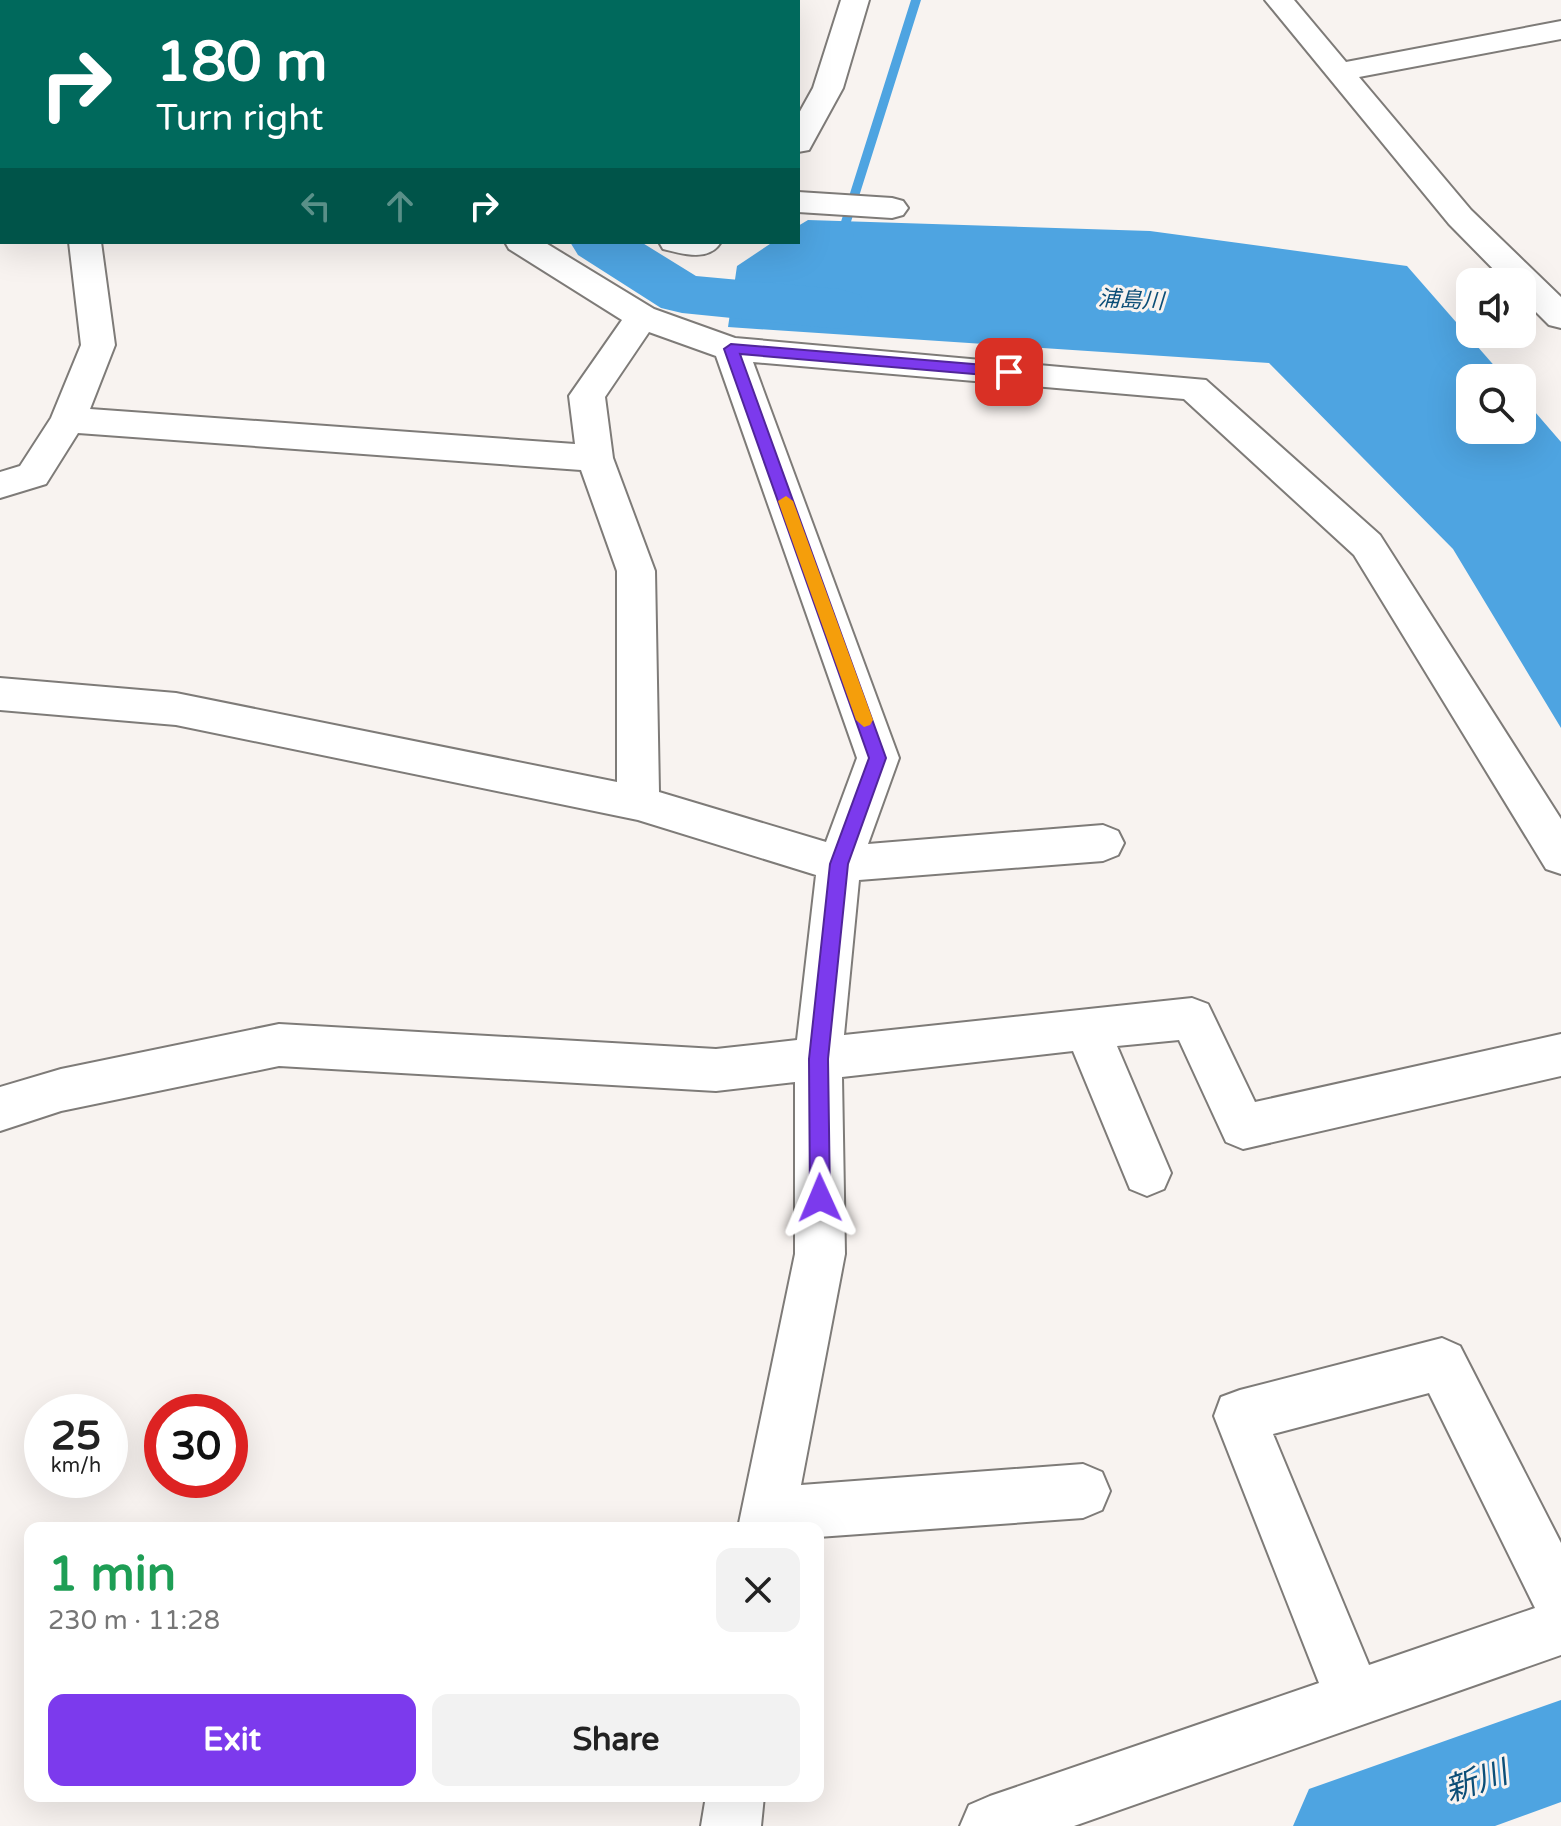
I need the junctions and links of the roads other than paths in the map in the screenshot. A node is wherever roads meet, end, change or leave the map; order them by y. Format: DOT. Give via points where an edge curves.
graph roads {
  1 [pos="855,0"];
  2 [pos="1279,0"];
  3 [pos="1561,30"];
  4 [pos="1339,72"];
  5 [pos="800,139"];
  6 [pos="800,202"];
  7 [pos="892,208"];
  8 [pos="85,244"];
  9 [pos="524,244"];
  10 [pos="642,317"];
  11 [pos="1561,317"];
  12 [pos="731,349"];
  13 [pos="68,420"];
  14 [pos="595,458"];
  15 [pos="0,485"];
  16 [pos="0,694"];
  17 [pos="638,803"];
  18 [pos="1103,843"];
  19 [pos="1561,856"];
  20 [pos="839,864"];
  21 [pos="1087,1030"];
  22 [pos="1561,1055"];
  23 [pos="818,1059"];
  24 [pos="0,1109"];
  25 [pos="1147,1173"];
  26 [pos="1083,1491"];
  27 [pos="766,1521"];
  28 [pos="1561,1601"];
  29 [pos="1561,1627"];
  30 [pos="1354,1699"];
  31 [pos="734,1802"];
  32 [pos="731,1826"];
  33 [pos="990,1826"];
  1 -- 5 [label="street" via="828,88"];
  2 -- 4 [label="street"];
  3 -- 4 [label="street"];
  4 -- 11 [label="street" via="1460,217"];
  6 -- 7 [label="street"];
  8 -- 13 [label="street" via="98,345"];
  9 -- 10 [label="street"];
  10 -- 12 [label="street"];
  10 -- 14 [label="street" via="587,396"];
  12 -- 19 [label="street" via="1194,388 1367,545"];
  12 -- 20 [label="street" via="878,758"];
  13 -- 14 [label="street"];
  13 -- 15 [label="street" via="33,475"];
  14 -- 17 [label="street" via="636,571"];
  16 -- 17 [label="street" via="176,709"];
  17 -- 20 [label="street"];
  18 -- 20 [label="street"];
  20 -- 23 [label="street"];
  21 -- 22 [label="street" via="1192,1018 1243,1127"];
  21 -- 23 [label="street"];
  21 -- 25 [label="street"];
  23 -- 24 [label="street" via="716,1070 279,1045 61,1090"];
  23 -- 27 [label="street" via="820,1254"];
  26 -- 27 [label="street"];
  28 -- 30 [label="street" via="1442,1364 1240,1416"];
  29 -- 30 [label="street"];
  30 -- 33 [label="street"];
  31 -- 32 [label="street"];
}
